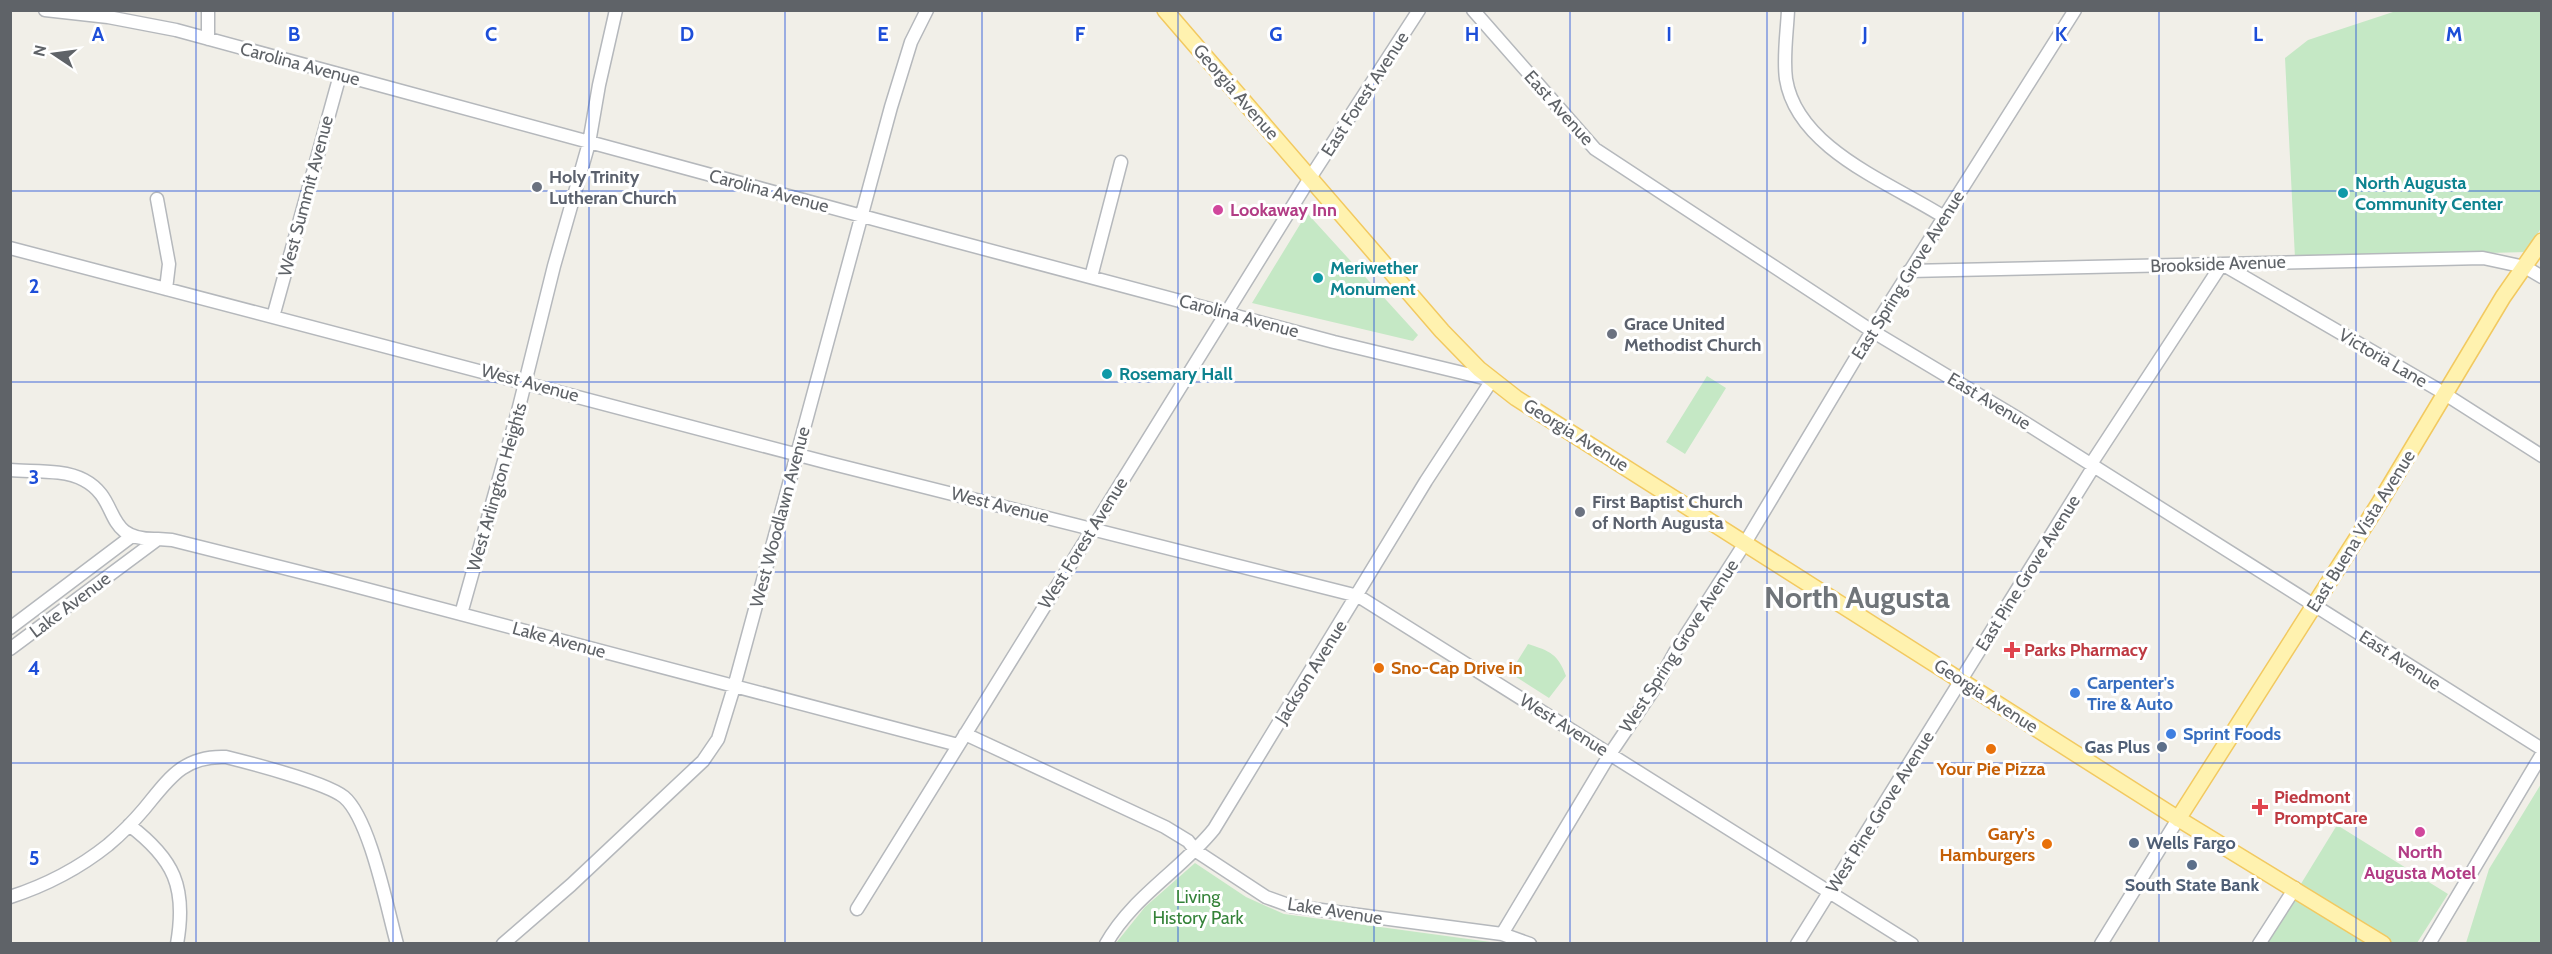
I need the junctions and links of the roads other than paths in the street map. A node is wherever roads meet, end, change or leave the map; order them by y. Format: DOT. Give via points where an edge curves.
graph roads {
  1 [pos="45,10"];
  2 [pos="208,10"];
  3 [pos="616,10"];
  4 [pos="927,10"];
  5 [pos="1165,10"];
  6 [pos="1419,10"];
  7 [pos="1473,10"];
  8 [pos="1788,10"];
  9 [pos="2075,10"];
  10 [pos="208,39"];
  11 [pos="340,75"];
  12 [pos="589,143"];
  13 [pos="1121,162"];
  14 [pos="1310,178"];
  15 [pos="157,199"];
  16 [pos="862,216"];
  17 [pos="1944,217"];
  18 [pos="2541,241"];
  19 [pos="10,248"];
  20 [pos="2222,264"];
  21 [pos="2525,267"];
  22 [pos="1909,271"];
  23 [pos="1091,277"];
  24 [pos="2541,277"];
  25 [pos="166,289"];
  26 [pos="1227,312"];
  27 [pos="273,317"];
  28 [pos="1872,331"];
  29 [pos="1492,380"];
  30 [pos="525,382"];
  31 [pos="2445,394"];
  32 [pos="797,454"];
  33 [pos="2541,456"];
  34 [pos="2092,465"];
  35 [pos="10,470"];
  36 [pos="1093,528"];
  37 [pos="132,537"];
  38 [pos="158,539"];
  39 [pos="1745,543"];
  40 [pos="1358,596"];
  41 [pos="2315,605"];
  42 [pos="461,614"];
  43 [pos="10,628"];
  44 [pos="10,649"];
  45 [pos="1962,680"];
  46 [pos="734,687"];
  47 [pos="962,740"];
  48 [pos="2541,749"];
  49 [pos="1610,754"];
  50 [pos="2541,754"];
  51 [pos="2178,819"];
  52 [pos="129,825"];
  53 [pos="1196,851"];
  54 [pos="2295,888"];
  55 [pos="1829,892"];
  56 [pos="10,897"];
  57 [pos="857,909"];
  58 [pos="1508,938"];
  59 [pos="177,944"];
  60 [pos="397,944"];
  61 [pos="503,944"];
  62 [pos="1106,944"];
  63 [pos="1530,944"];
  64 [pos="1797,944"];
  65 [pos="1912,944"];
  66 [pos="2101,944"];
  67 [pos="2259,944"];
  68 [pos="2384,944"];
  69 [pos="2429,944"];
  1 -- 10 [label="street, Carolina Avenue" via="108,17"];
  2 -- 10 [label="street"];
  3 -- 12 [label="street, West Arlington Heights"];
  4 -- 16 [label="street, West Woodlawn Avenue" via="911,42"];
  5 -- 14 [label="main road, Georgia Avenue"];
  6 -- 14 [label="street, East Forest Avenue"];
  7 -- 28 [label="street, East Avenue" via="1595,149"];
  8 -- 17 [label="street" via="1786,78 1797,112 1833,150"];
  9 -- 17 [label="street, East Spring Grove Avenue"];
  10 -- 11 [label="street, Carolina Avenue"];
  11 -- 12 [label="street, Carolina Avenue"];
  11 -- 27 [label="street, West Summit Avenue"];
  12 -- 16 [label="street, Carolina Avenue"];
  12 -- 30 [label="street, West Arlington Heights"];
  13 -- 23 [label="street"];
  14 -- 26 [label="street, West Forest Avenue"];
  14 -- 29 [label="main road, Georgia Avenue" via="1442,331"];
  15 -- 25 [label="street" via="169,264"];
  16 -- 23 [label="street, Carolina Avenue"];
  16 -- 32 [label="street, West Woodlawn Avenue"];
  17 -- 22 [label="street, East Spring Grove Avenue"];
  18 -- 21 [label="main road, East Buena Vista Avenue"];
  19 -- 25 [label="street, West Avenue"];
  20 -- 21 [label="street, Brookside Avenue" via="2483,258"];
  20 -- 22 [label="street, Brookside Avenue"];
  20 -- 31 [label="street, Victoria Lane"];
  20 -- 34 [label="street, East Pine Grove Avenue"];
  21 -- 24 [label="street, Brookside Avenue"];
  21 -- 31 [label="main road, East Buena Vista Avenue"];
  22 -- 28 [label="street, East Spring Grove Avenue"];
  23 -- 26 [label="street, Carolina Avenue"];
  25 -- 27 [label="street, West Avenue"];
  26 -- 29 [label="street, Carolina Avenue"];
  26 -- 36 [label="street, West Forest Avenue"];
  27 -- 30 [label="street, West Avenue"];
  28 -- 34 [label="street, East Avenue"];
  28 -- 39 [label="street, East Spring Grove Avenue"];
  29 -- 39 [label="main road, Georgia Avenue"];
  29 -- 40 [label="street, Jackson Avenue"];
  30 -- 32 [label="street, West Avenue"];
  30 -- 42 [label="street, West Arlington Heights"];
  31 -- 33 [label="street, Victoria Lane"];
  31 -- 41 [label="main road, East Buena Vista Avenue"];
  32 -- 36 [label="street, West Avenue"];
  32 -- 46 [label="street, West Woodlawn Avenue"];
  34 -- 41 [label="street, East Avenue"];
  34 -- 45 [label="street, East Pine Grove Avenue"];
  35 -- 37 [label="street" via="83,479 99,491 117,524"];
  36 -- 40 [label="street, West Avenue"];
  36 -- 47 [label="street, West Forest Avenue"];
  37 -- 38 [label="street, Lake Avenue"];
  37 -- 43 [label="street, Lake Avenue"];
  38 -- 42 [label="street, Lake Avenue" via="187,543"];
  38 -- 44 [label="street, Lake Avenue"];
  39 -- 45 [label="main road, Georgia Avenue"];
  39 -- 49 [label="street, West Spring Grove Avenue"];
  40 -- 49 [label="street, West Avenue"];
  40 -- 53 [label="street, Jackson Avenue" via="1214,829"];
  41 -- 48 [label="street, East Avenue"];
  41 -- 51 [label="main road, East Buena Vista Avenue"];
  42 -- 46 [label="street, Lake Avenue"];
  45 -- 51 [label="main road, Georgia Avenue"];
  45 -- 55 [label="street, West Pine Grove Avenue"];
  46 -- 47 [label="street, Lake Avenue"];
  46 -- 61 [label="street, West Woodlawn Avenue" via="718,739 703,761"];
  47 -- 53 [label="street, Lake Avenue" via="1165,827 1188,841"];
  47 -- 57 [label="street, West Forest Avenue"];
  49 -- 55 [label="street, West Avenue"];
  49 -- 58 [label="street, West Spring Grove Avenue"];
  50 -- 69 [label="street"];
  51 -- 54 [label="main road, Georgia Avenue"];
  51 -- 66 [label="street"];
  52 -- 56 [label="street" via="68,873"];
  52 -- 59 [label="street" via="159,851 173,872 180,896"];
  52 -- 60 [label="street" via="163,783 184,767 209,757 234,759 328,787 351,804 365,830"];
  53 -- 58 [label="street, Lake Avenue" via="1266,897 1291,906"];
  53 -- 62 [label="street, Jackson Avenue" via="1130,910"];
  54 -- 67 [label="street"];
  54 -- 68 [label="main road, Georgia Avenue"];
  55 -- 64 [label="street, West Pine Grove Avenue"];
  55 -- 65 [label="street, West Avenue"];
  58 -- 63 [label="street, Lake Avenue"];
}
